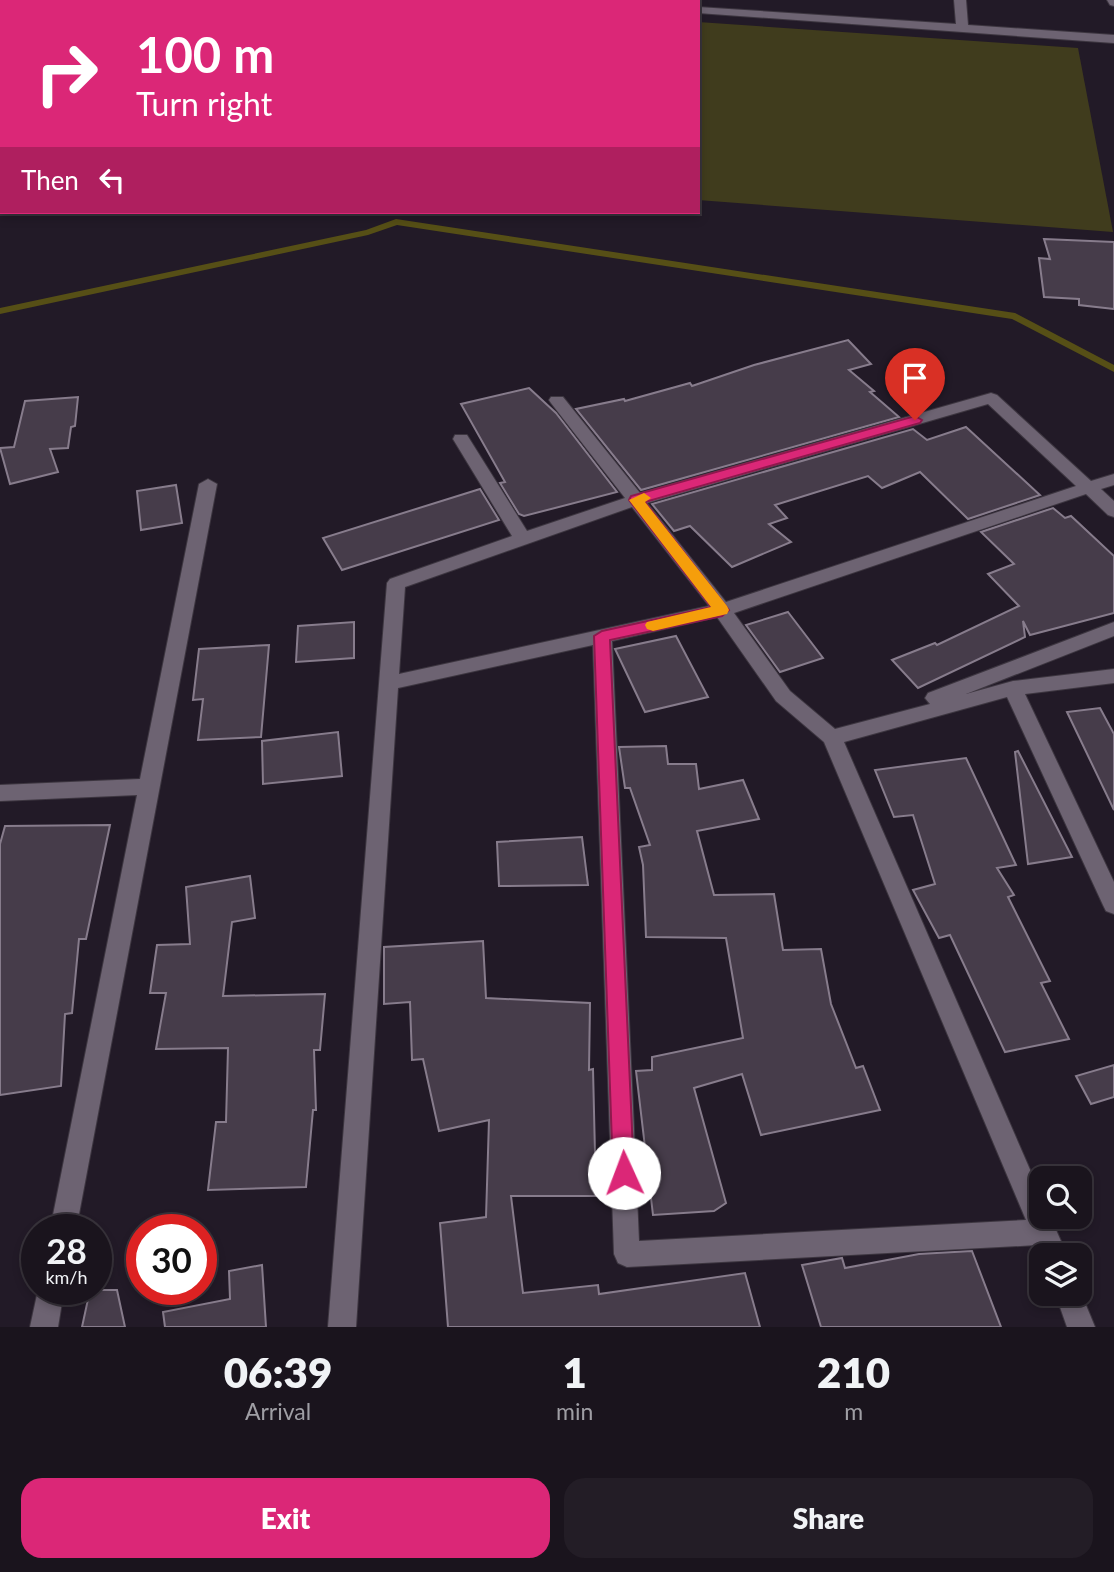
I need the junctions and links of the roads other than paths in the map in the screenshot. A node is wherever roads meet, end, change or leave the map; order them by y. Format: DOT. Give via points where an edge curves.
graph roads {
  1 [pos="960,0"];
  2 [pos="700,10"];
  3 [pos="962,27"];
  4 [pos="1114,38"];
  5 [pos="558,400"];
  6 [pos="461,439"];
  7 [pos="1114,479"];
  8 [pos="208,484"];
  9 [pos="1088,487"];
  10 [pos="636,500"];
  11 [pos="1114,512"];
  12 [pos="523,539"];
  13 [pos="722,610"];
  14 [pos="1114,629"];
  15 [pos="602,636"];
  16 [pos="1114,676"];
  17 [pos="389,683"];
  18 [pos="1013,688"];
  19 [pos="832,738"];
  20 [pos="149,787"];
  21 [pos="0,793"];
  22 [pos="1114,905"];
  23 [pos="66,1214"];
  24 [pos="1049,1243"];
  25 [pos="1029,1244"];
  26 [pos="48,1305"];
  27 [pos="1073,1306"];
  28 [pos="44,1327"];
  29 [pos="342,1327"];
  30 [pos="1082,1327"];
  1 -- 3 [label="street"];
  2 -- 3 [label="street"];
  3 -- 4 [label="street"];
  5 -- 10 [label="street"];
  6 -- 12 [label="street"];
  7 -- 9 [label="street"];
  8 -- 20 [label="street"];
  9 -- 10 [label="street" via="992,398"];
  9 -- 11 [label="street"];
  9 -- 13 [label="street"];
  10 -- 12 [label="street"];
  10 -- 13 [label="street"];
  12 -- 17 [label="street" via="396,583"];
  13 -- 15 [label="street"];
  13 -- 19 [label="street" via="783,696"];
  14 -- 19 [label="street"];
  15 -- 17 [label="street"];
  15 -- 25 [label="street" via="627,1254"];
  16 -- 18 [label="street"];
  17 -- 29 [label="street"];
  18 -- 19 [label="street"];
  18 -- 22 [label="street"];
  19 -- 24 [label="street"];
  20 -- 21 [label="street"];
  20 -- 23 [label="street"];
  26 -- 28 [label="street"];
  27 -- 30 [label="street"];
}
